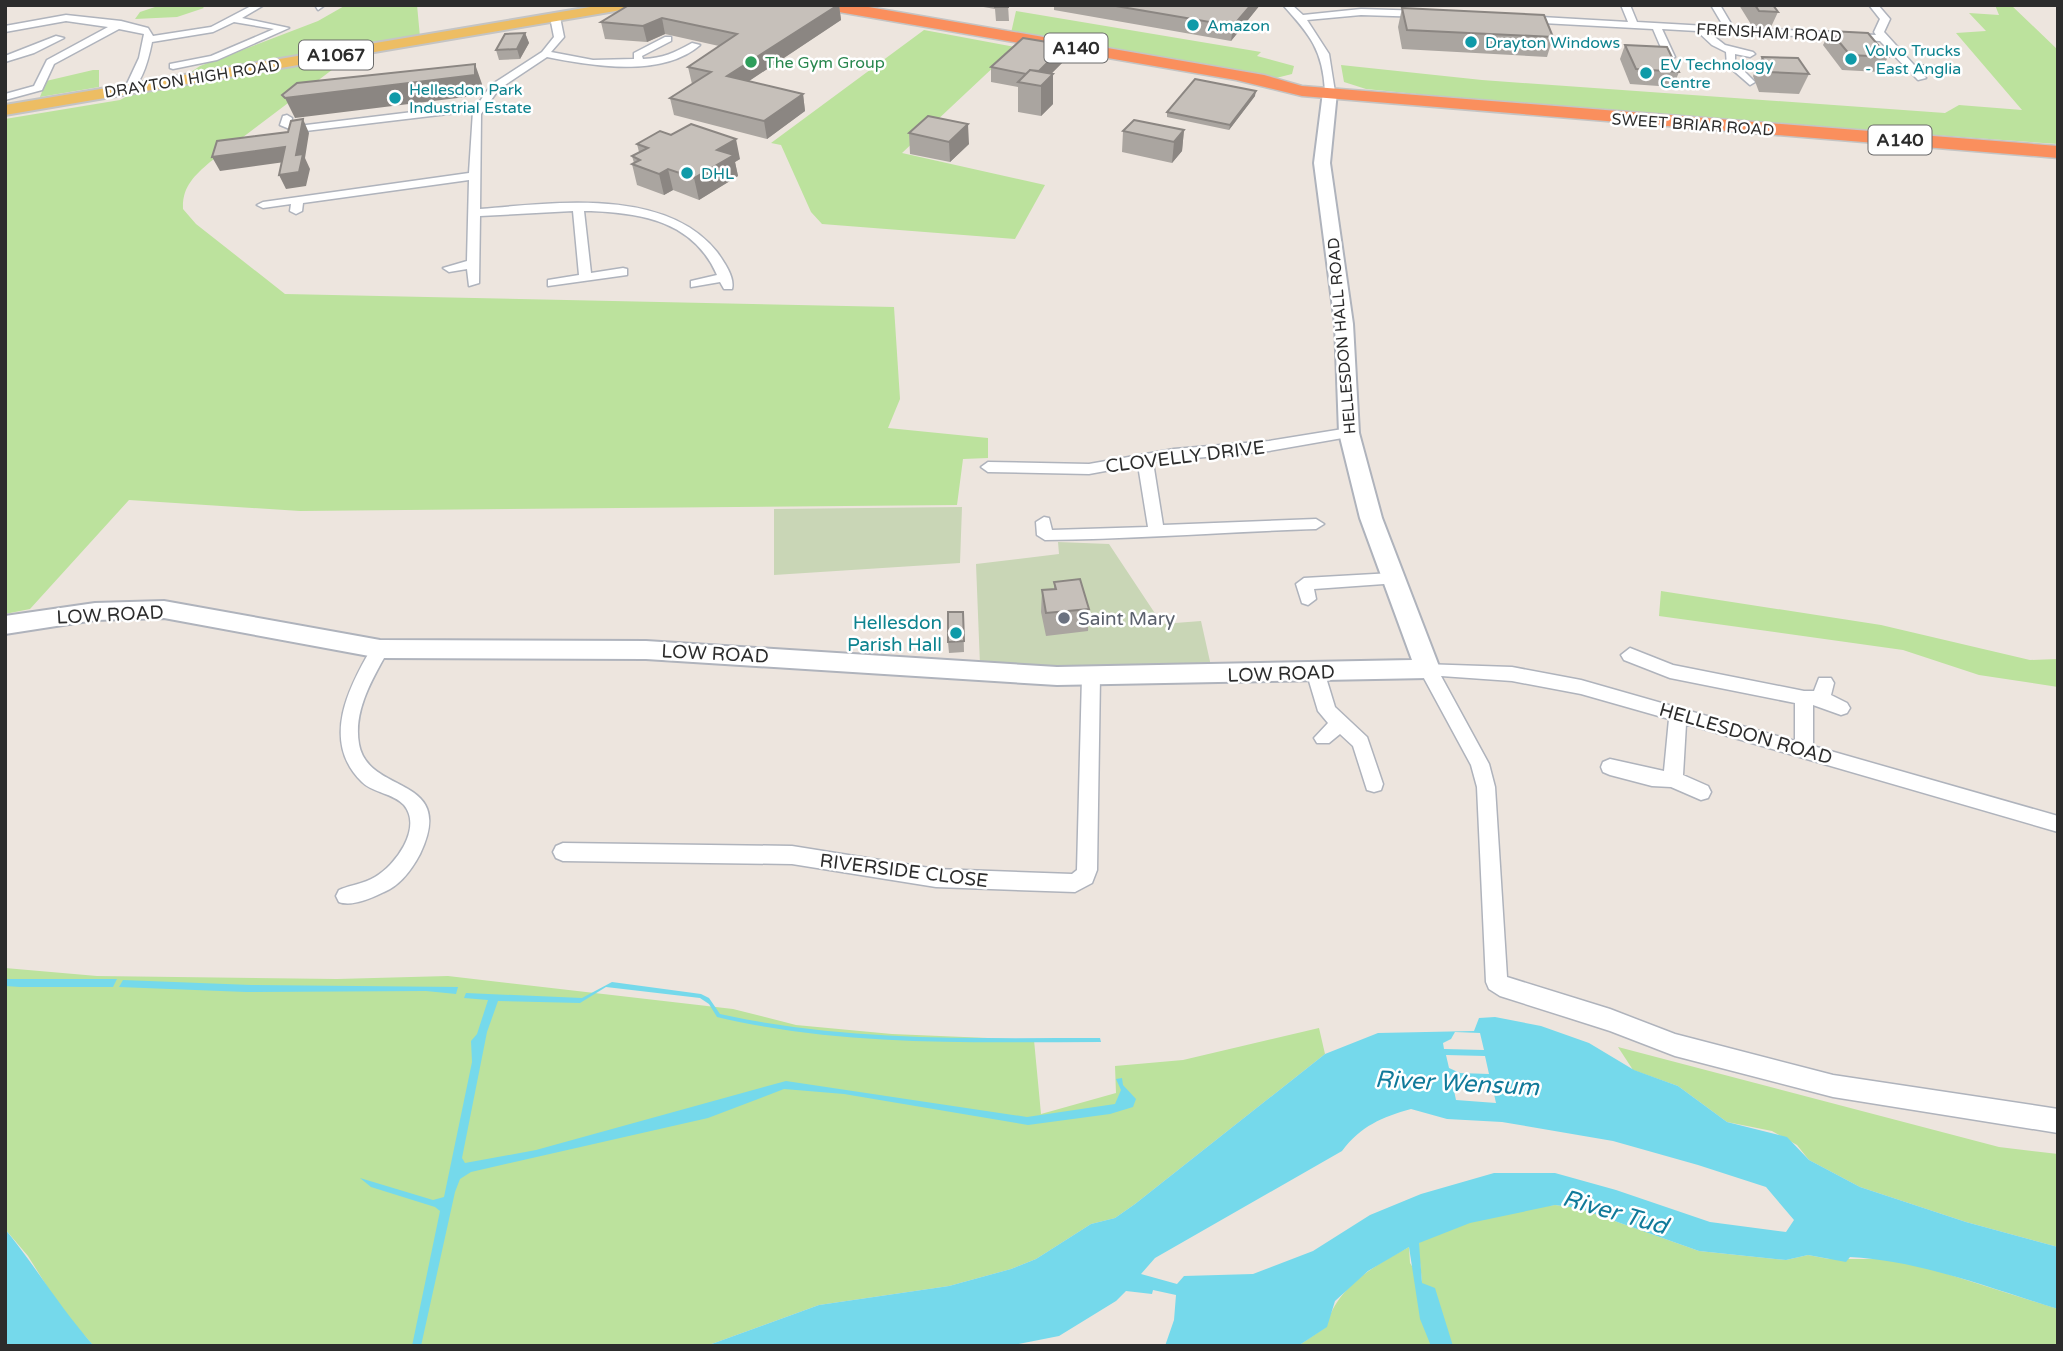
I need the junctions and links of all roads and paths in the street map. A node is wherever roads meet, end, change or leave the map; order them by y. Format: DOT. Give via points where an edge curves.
graph roads {
  1 [pos="260,5"];
  2 [pos="627,5"];
  3 [pos="827,5"];
  4 [pos="1287,5"];
  5 [pos="1625,5"];
  6 [pos="1715,5"];
  7 [pos="1874,5"];
  8 [pos="1430,15"];
  9 [pos="555,18"];
  10 [pos="1301,18"];
  11 [pos="232,19"];
  12 [pos="1511,19"];
  13 [pos="121,24"];
  14 [pos="1634,25"];
  15 [pos="1656,26"];
  16 [pos="1699,28"];
  17 [pos="5,29"];
  18 [pos="1730,30"];
  19 [pos="59,38"];
  20 [pos="1883,38"];
  21 [pos="668,39"];
  22 [pos="148,40"];
  23 [pos="695,45"];
  24 [pos="1730,52"];
  25 [pos="545,54"];
  26 [pos="1750,54"];
  27 [pos="1670,57"];
  28 [pos="5,58"];
  29 [pos="639,60"];
  30 [pos="173,66"];
  31 [pos="1913,68"];
  32 [pos="1947,70"];
  33 [pos="484,78"];
  34 [pos="1751,78"];
  35 [pos="1921,78"];
  36 [pos="504,80"];
  37 [pos="137,87"];
  38 [pos="1330,92"];
  39 [pos="5,97"];
  40 [pos="479,107"];
  41 [pos="5,110"];
  42 [pos="287,118"];
  43 [pos="2058,152"];
  44 [pos="474,176"];
  45 [pos="264,205"];
  46 [pos="578,207"];
  47 [pos="473,213"];
  48 [pos="474,264"];
  49 [pos="449,268"];
  50 [pos="623,272"];
  51 [pos="584,278"];
  52 [pos="473,283"];
  53 [pos="552,283"];
  54 [pos="695,284"];
  55 [pos="1349,433"];
  56 [pos="1145,460"];
  57 [pos="988,467"];
  58 [pos="1316,524"];
  59 [pos="1156,530"];
  60 [pos="1045,535"];
  61 [pos="1392,579"];
  62 [pos="1307,599"];
  63 [pos="5,625"];
  64 [pos="380,649"];
  65 [pos="1630,655"];
  66 [pos="1428,669"];
  67 [pos="1315,671"];
  68 [pos="1091,676"];
  69 [pos="1817,693"];
  70 [pos="1841,708"];
  71 [pos="1678,714"];
  72 [pos="1340,723"];
  73 [pos="1323,738"];
  74 [pos="1804,750"];
  75 [pos="1610,767"];
  76 [pos="1673,779"];
  77 [pos="1374,784"];
  78 [pos="1700,792"];
  79 [pos="2058,824"];
  80 [pos="563,852"];
  81 [pos="346,896"];
  82 [pos="2058,1121"];
  1 -- 11 [label="street"];
  2 -- 9 [label="main road, DRAYTON HIGH ROAD / A1067"];
  3 -- 38 [label="highway, SWEET BRIAR ROAD / A140"];
  4 -- 10 [label="street, HELLESDON HALL ROAD"];
  5 -- 14 [label="street"];
  6 -- 18 [label="street"];
  7 -- 20 [label="street" via="1885,19 1880,32"];
  8 -- 10 [label="street" via="1361,12"];
  9 -- 25 [label="street" via="559,37"];
  9 -- 37 [label="main road, DRAYTON HIGH ROAD / A1067"];
  10 -- 38 [label="street, HELLESDON HALL ROAD" via="1324,48"];
  11 -- 22 [label="street" via="213,29"];
  11 -- 30 [label="street" via="284,27 215,57"];
  12 -- 14 [label="street, FRENSHAM ROAD"];
  13 -- 17 [label="street" via="33,18"];
  13 -- 22 [label="street" via="145,30"];
  13 -- 39 [label="street" via="50,62 38,88"];
  14 -- 15 [label="street, FRENSHAM ROAD"];
  15 -- 16 [label="street, FRENSHAM ROAD"];
  15 -- 27 [label="street" via="1658,40"];
  16 -- 18 [label="street, FRENSHAM ROAD"];
  16 -- 24 [label="street"];
  18 -- 20 [label="street, FRENSHAM ROAD"];
  19 -- 28 [label="street"];
  20 -- 31 [label="street"];
  21 -- 29 [label="street" via="643,50 637,55"];
  22 -- 37 [label="street"];
  23 -- 29 [label="street" via="669,60"];
  24 -- 26 [label="street"];
  24 -- 34 [label="street" via="1730,63"];
  25 -- 29 [label="street" via="593,63"];
  25 -- 36 [label="street"];
  31 -- 32 [label="street"];
  31 -- 35 [label="street"];
  33 -- 36 [label="street"];
  36 -- 40 [label="street"];
  37 -- 41 [label="main road, DRAYTON HIGH ROAD / A1067"];
  38 -- 43 [label="highway, SWEET BRIAR ROAD / A140"];
  38 -- 55 [label="street, HELLESDON HALL ROAD" via="1323,173 1344,324"];
  40 -- 42 [label="street" via="297,130 285,125"];
  40 -- 44 [label="street"];
  44 -- 45 [label="street" via="297,206"];
  44 -- 47 [label="street"];
  46 -- 47 [label="street"];
  46 -- 51 [label="street"];
  46 -- 54 [label="street" via="626,207 678,222 720,262 727,281"];
  47 -- 48 [label="street"];
  48 -- 49 [label="street"];
  48 -- 52 [label="street"];
  50 -- 51 [label="street"];
  51 -- 53 [label="street"];
  55 -- 56 [label="street, CLOVELLY DRIVE"];
  55 -- 61 [label="street, HELLESDON HALL ROAD"];
  56 -- 57 [label="street, CLOVELLY DRIVE" via="1089,469 1020,462"];
  56 -- 59 [label="street"];
  58 -- 59 [label="street" via="1290,532"];
  59 -- 60 [label="street"];
  61 -- 62 [label="street" via="1304,583"];
  61 -- 66 [label="street, HELLESDON HALL ROAD"];
  63 -- 64 [label="street, LOW ROAD" via="53,616 152,609"];
  64 -- 68 [label="street, LOW ROAD" via="646,650 804,657 996,674"];
  64 -- 81 [label="street" via="361,681 348,741 355,761 368,777 409,797 419,811 421,827 402,865 386,882"];
  65 -- 69 [label="street" via="1650,670"];
  66 -- 67 [label="street, LOW ROAD"];
  66 -- 71 [label="street, HELLESDON ROAD" via="1547,679"];
  66 -- 82 [label="street" via="1469,741 1486,787 1497,982 1675,1045 1833,1086"];
  67 -- 68 [label="street, LOW ROAD"];
  67 -- 72 [label="street" via="1327,711"];
  68 -- 80 [label="street, RIVERSIDE CLOSE" via="1087,870 1075,883 936,878 792,855"];
  69 -- 70 [label="street"];
  69 -- 74 [label="street"];
  71 -- 74 [label="street, HELLESDON ROAD"];
  71 -- 76 [label="street"];
  72 -- 73 [label="street"];
  72 -- 77 [label="street" via="1362,741"];
  74 -- 79 [label="street, HELLESDON ROAD"];
  75 -- 76 [label="street"];
  76 -- 78 [label="street"];
}
